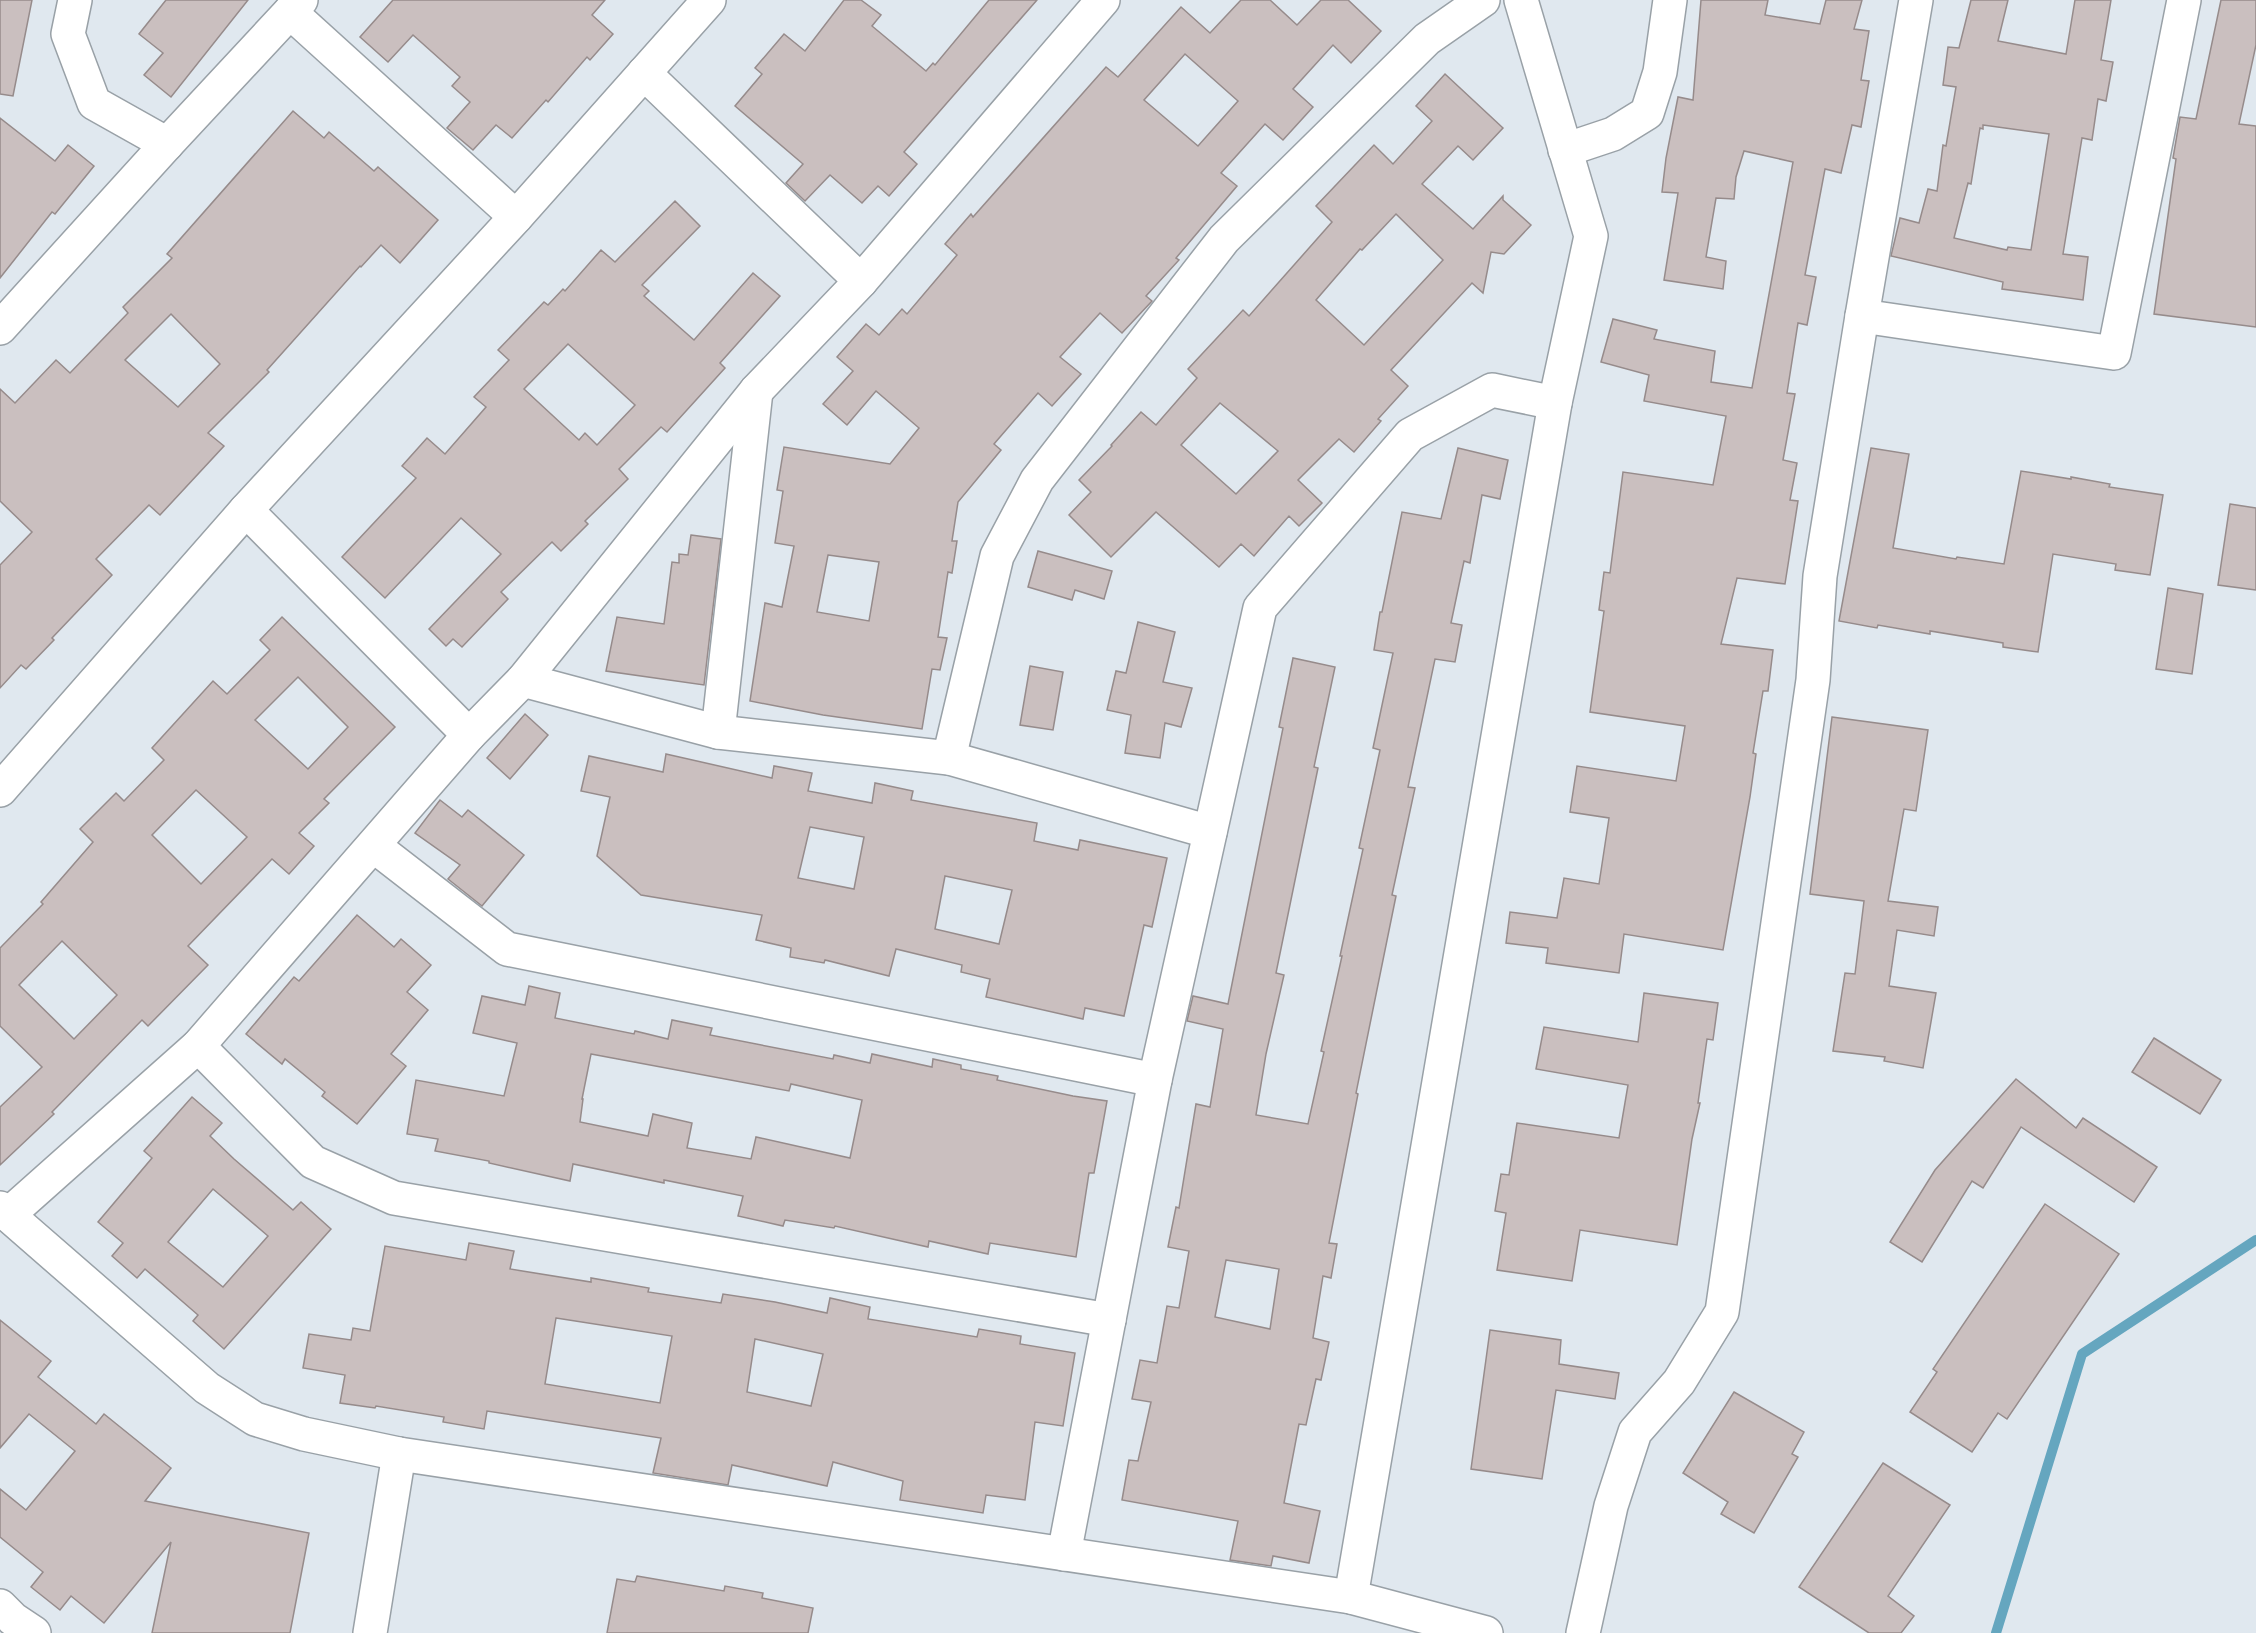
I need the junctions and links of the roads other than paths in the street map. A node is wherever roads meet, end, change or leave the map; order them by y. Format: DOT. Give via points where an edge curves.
graph roads {
  1 [pos="75,0"];
  2 [pos="709,0"];
  3 [pos="1104,0"];
  4 [pos="1483,0"];
  5 [pos="1521,0"];
  6 [pos="1670,0"];
  7 [pos="1916,0"];
  8 [pos="2184,0"];
  9 [pos="296,6"];
  10 [pos="644,73"];
  11 [pos="166,144"];
  12 [pos="1565,150"];
  13 [pos="516,218"];
  14 [pos="861,281"];
  15 [pos="1862,316"];
  16 [pos="0,328"];
  17 [pos="756,391"];
  18 [pos="1555,403"];
  19 [pos="246,510"];
  20 [pos="523,680"];
  21 [pos="718,732"];
  22 [pos="469,735"];
  23 [pos="949,758"];
  24 [pos="0,790"];
  25 [pos="1210,832"];
  26 [pos="374,846"];
  27 [pos="198,1046"];
  28 [pos="1155,1080"];
  29 [pos="4,1212"];
  30 [pos="1109,1320"];
  31 [pos="399,1454"];
  32 [pos="1064,1554"];
  33 [pos="1351,1597"];
  34 [pos="370,1633"];
  35 [pos="1486,1633"];
  36 [pos="1584,1633"];
  1 -- 11 [label="street" via="68,34 94,103"];
  2 -- 10 [label="street"];
  3 -- 14 [label="street"];
  4 -- 23 [label="street" via="1427,39 1224,240 1037,480 997,556"];
  5 -- 12 [label="street"];
  6 -- 12 [label="street" via="1660,72 1647,113 1613,134"];
  7 -- 15 [label="street"];
  8 -- 15 [label="street" via="2114,352"];
  9 -- 11 [label="street"];
  9 -- 13 [label="street"];
  10 -- 13 [label="street"];
  10 -- 14 [label="street"];
  11 -- 16 [label="street"];
  12 -- 18 [label="street" via="1591,236"];
  13 -- 19 [label="street"];
  14 -- 17 [label="street"];
  15 -- 36 [label="street" via="1820,576 1813,680 1722,1311 1679,1382 1635,1432 1611,1506"];
  17 -- 20 [label="street"];
  17 -- 21 [label="street"];
  18 -- 25 [label="street" via="1492,390 1410,435 1260,608"];
  18 -- 33 [label="street"];
  19 -- 22 [label="street"];
  19 -- 24 [label="street"];
  20 -- 21 [label="street"];
  20 -- 22 [label="street"];
  21 -- 23 [label="street"];
  22 -- 26 [label="street"];
  23 -- 25 [label="street"];
  25 -- 28 [label="street"];
  26 -- 27 [label="street"];
  26 -- 28 [label="street" via="507,949"];
  27 -- 29 [label="street"];
  27 -- 30 [label="street" via="313,1162 394,1198"];
  28 -- 30 [label="street"];
  29 -- 31 [label="street" via="207,1388 255,1419 304,1434"];
  30 -- 32 [label="street"];
  31 -- 32 [label="street"];
  31 -- 34 [label="street"];
  32 -- 33 [label="street"];
  33 -- 35 [label="street"];
}
